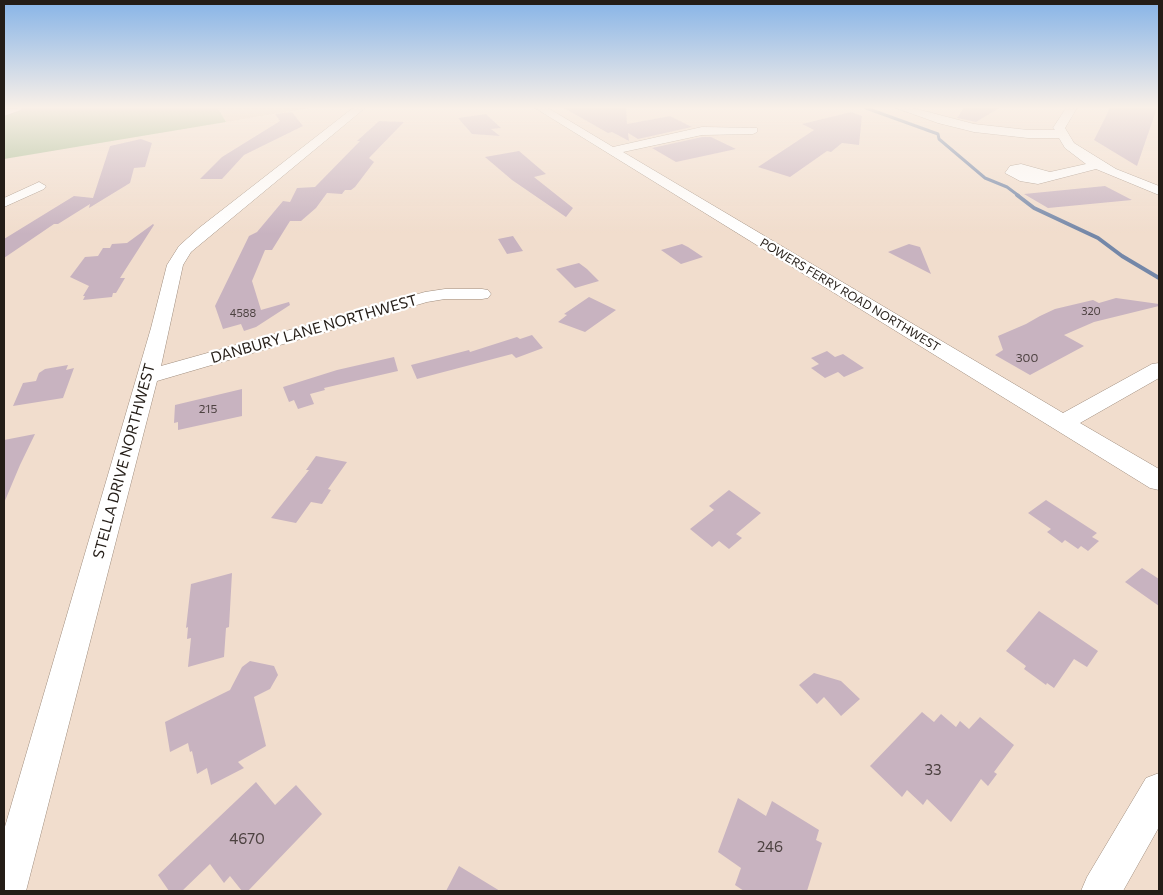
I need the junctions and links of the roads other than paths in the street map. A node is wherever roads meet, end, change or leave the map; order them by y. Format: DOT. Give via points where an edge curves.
graph roads {
  1 [pos="307,150"];
  2 [pos="617,150"];
  3 [pos="1074,150"];
  4 [pos="611,151"];
  5 [pos="1097,165"];
  6 [pos="1050,176"];
  7 [pos="39,186"];
  8 [pos="1159,190"];
  9 [pos="4,203"];
  10 [pos="482,294"];
  11 [pos="1159,369"];
  12 [pos="147,377"];
  13 [pos="1062,423"];
  14 [pos="1159,481"];
  15 [pos="1159,791"];
  16 [pos="6,891"];
  17 [pos="1101,891"];
  1 -- 12 [label="street, STELLA DRIVE NORTHWEST" via="205,231 179,257"];
  2 -- 4 [label="street"];
  3 -- 5 [label="street"];
  4 -- 13 [label="street, POWERS FERRY ROAD NORTHWEST"];
  5 -- 6 [label="street"];
  5 -- 8 [label="street"];
  7 -- 9 [label="street"];
  10 -- 12 [label="street, DANBURY LANE NORTHWEST" via="425,297"];
  11 -- 13 [label="street"];
  12 -- 16 [label="street, STELLA DRIVE NORTHWEST"];
  13 -- 14 [label="street, POWERS FERRY ROAD NORTHWEST"];
  15 -- 17 [label="street"];
}
